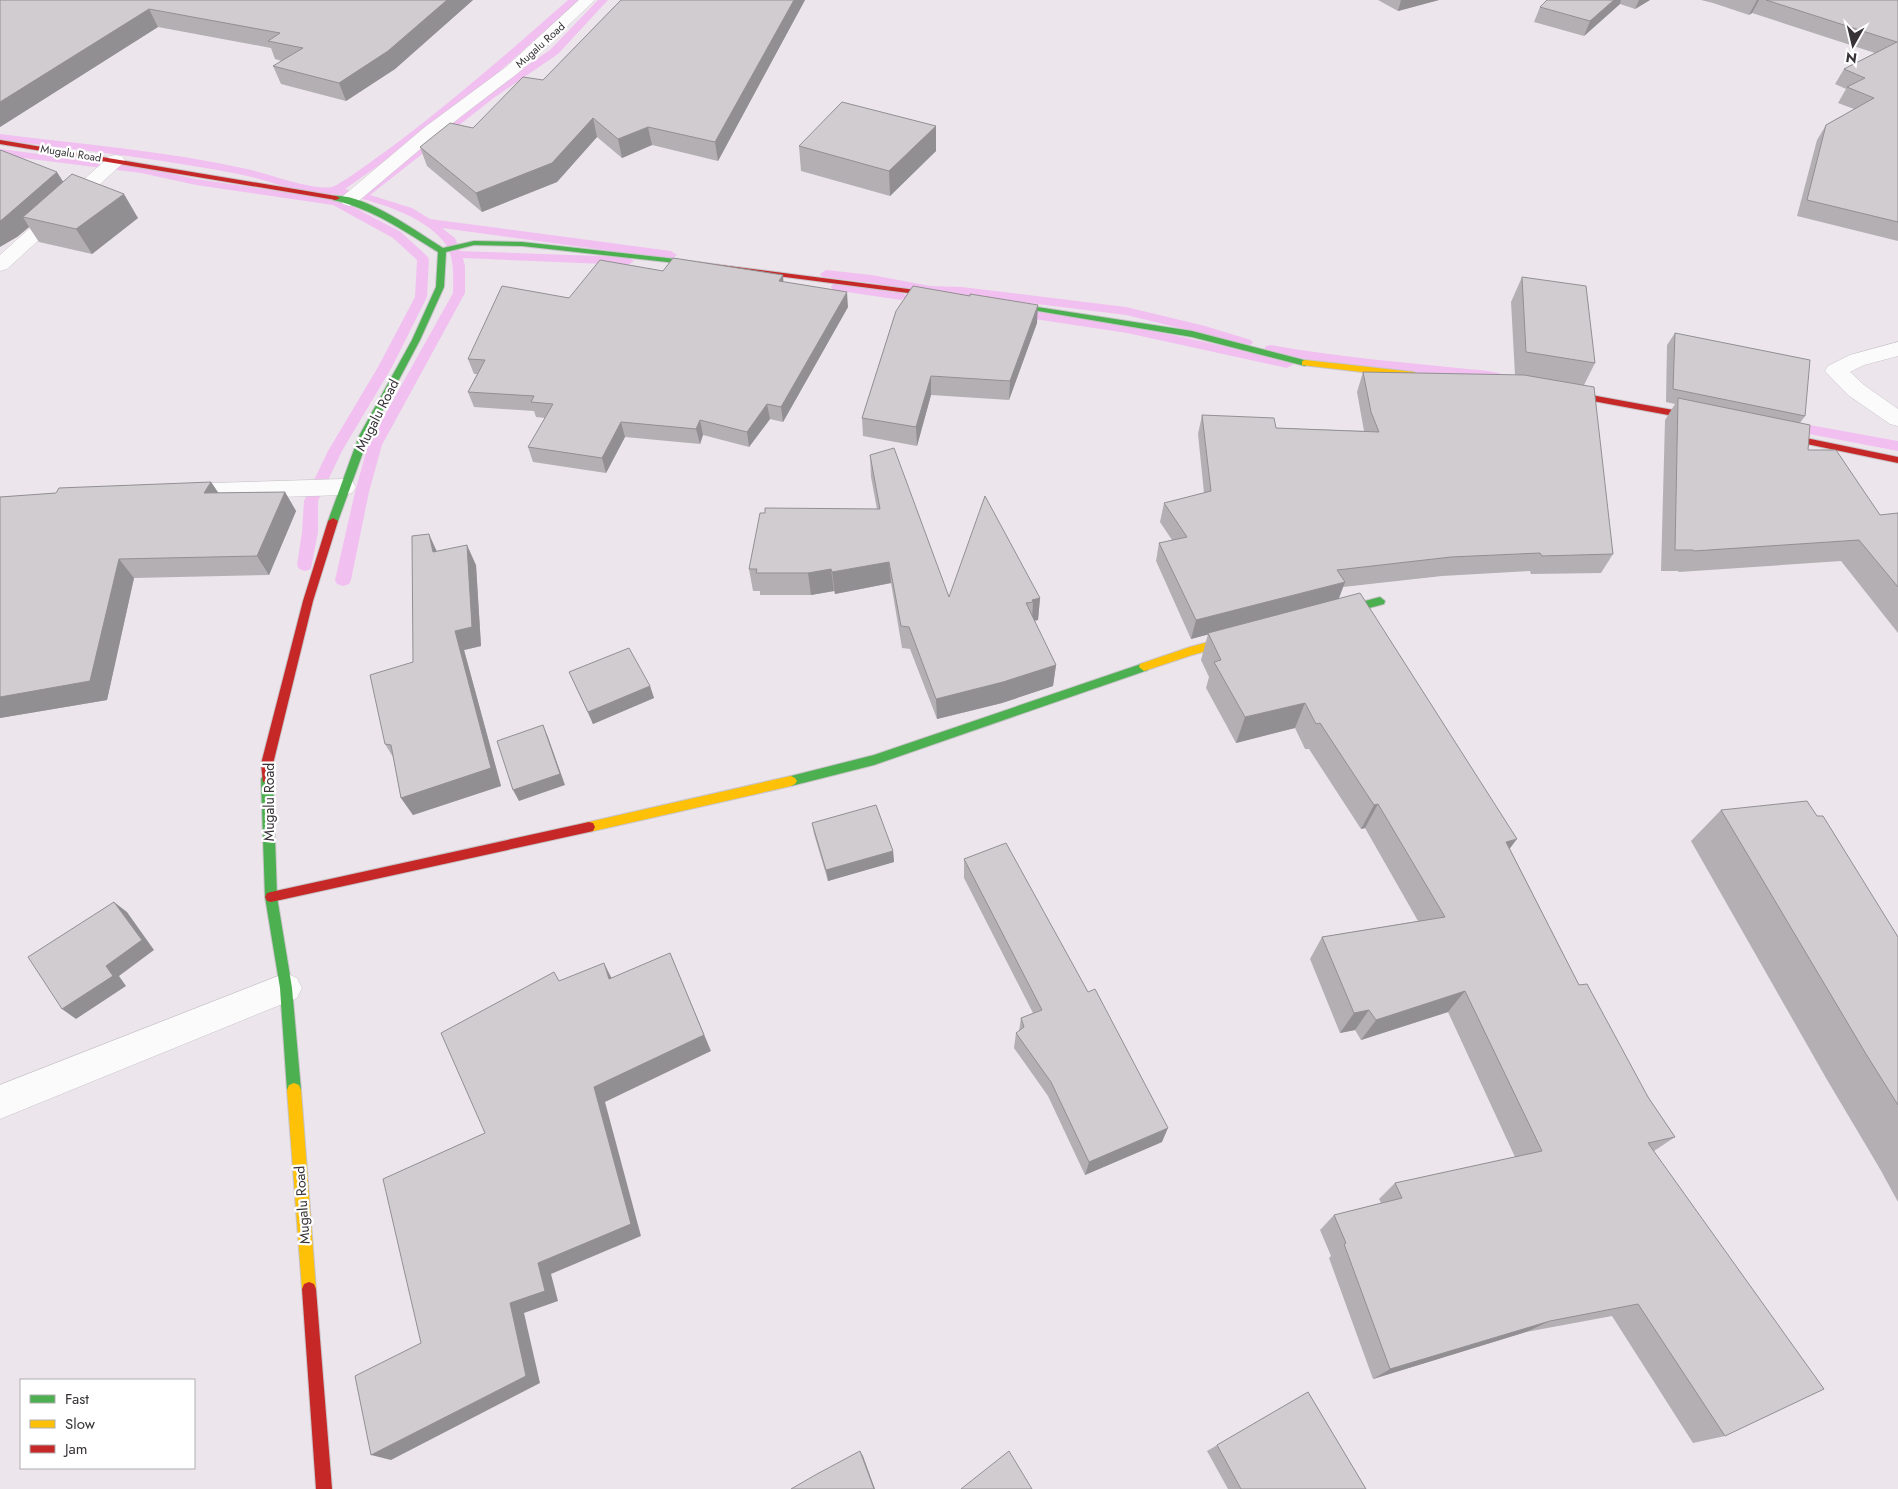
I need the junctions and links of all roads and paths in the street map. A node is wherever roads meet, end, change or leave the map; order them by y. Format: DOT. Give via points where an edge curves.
graph roads {
  1 [pos="588,0"];
  2 [pos="0,142"];
  3 [pos="116,160"];
  4 [pos="349,200"];
  5 [pos="442,251"];
  6 [pos="0,265"];
  7 [pos="955,297"];
  8 [pos="994,302"];
  9 [pos="1898,348"];
  10 [pos="1422,375"];
  11 [pos="1544,390"];
  12 [pos="1898,419"];
  13 [pos="1714,421"];
  14 [pos="1763,432"];
  15 [pos="1898,460"];
  16 [pos="344,487"];
  17 [pos="162,492"];
  18 [pos="1380,601"];
  19 [pos="1323,616"];
  20 [pos="1256,634"];
  21 [pos="271,897"];
  22 [pos="286,988"];
  23 [pos="0,1102"];
  24 [pos="324,1489"];
  1 -- 4 [label="street, Mugalu Road" via="512,70 431,131"];
  2 -- 3 [label="street, Mugalu Road"];
  3 -- 4 [label="street, Mugalu Road"];
  3 -- 6 [label="street"];
  4 -- 5 [label="street, Mugalu Road" via="384,216"];
  5 -- 7 [label="street" via="474,243 522,244 750,269"];
  5 -- 16 [label="street, Mugalu Road" via="440,287 416,340 364,436"];
  8 -- 10 [label="street" via="1192,334 1304,363"];
  9 -- 12 [label="street" via="1857,360 1836,371 1856,390"];
  11 -- 13 [label="street"];
  14 -- 15 [label="street"];
  16 -- 17 [label="street"];
  16 -- 21 [label="street, Mugalu Road" via="308,601 267,764"];
  18 -- 19 [label="street"];
  20 -- 21 [label="street" via="1190,651 874,760 741,794"];
  21 -- 22 [label="street, Mugalu Road"];
  22 -- 23 [label="street"];
  22 -- 24 [label="street, Mugalu Road"];
}
